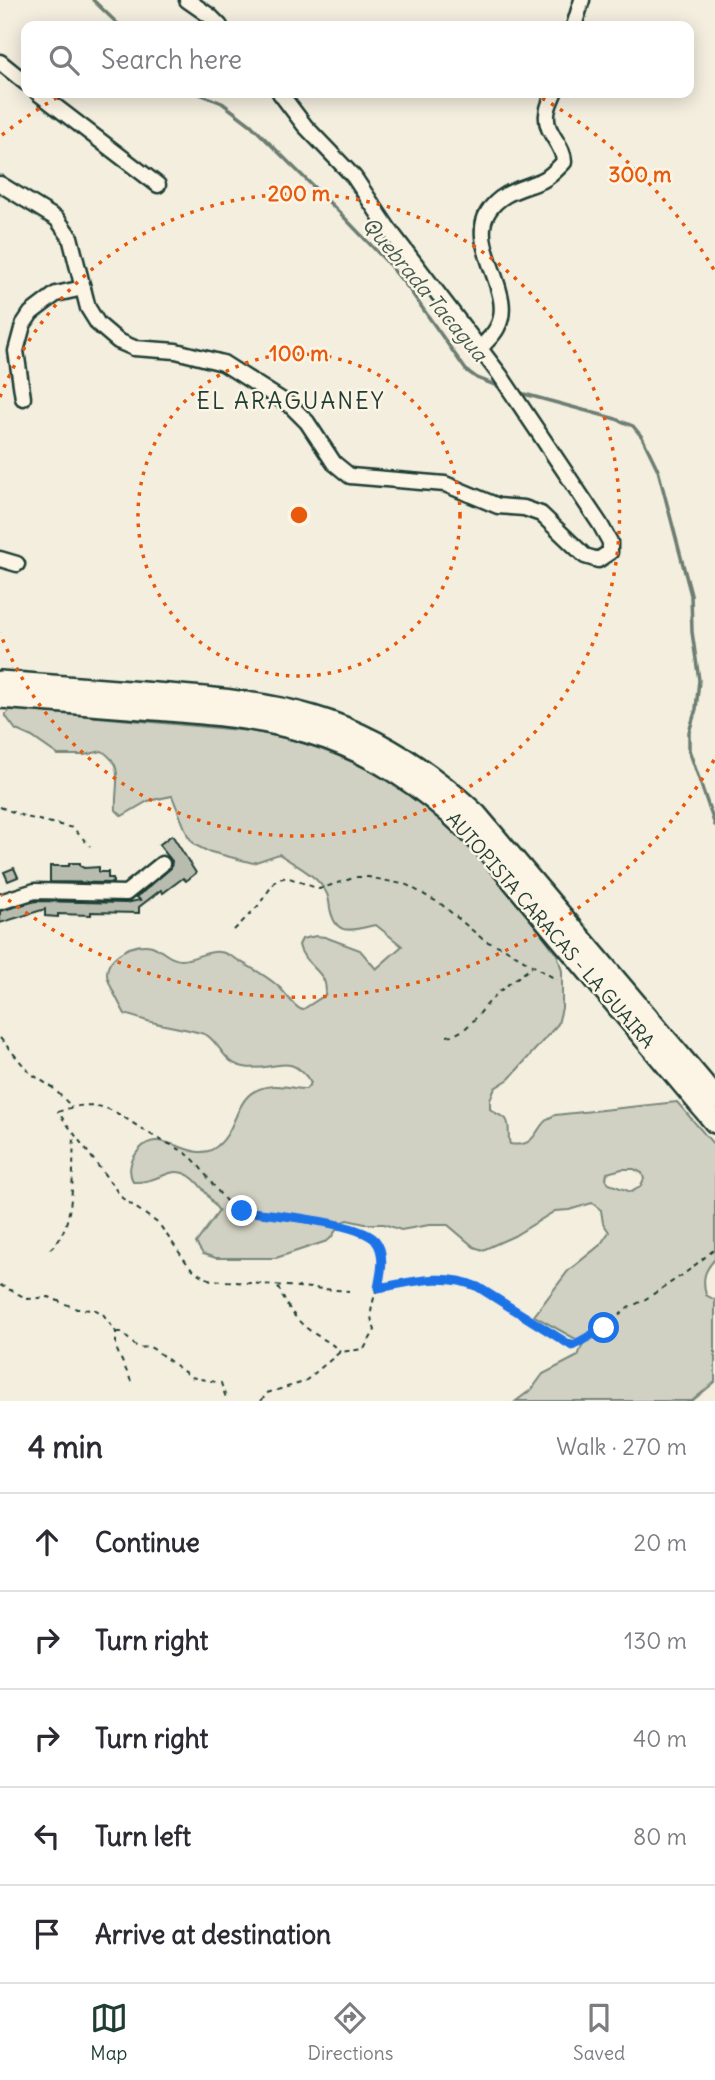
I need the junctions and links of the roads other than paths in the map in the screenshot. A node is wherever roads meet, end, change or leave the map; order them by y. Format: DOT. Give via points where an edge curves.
graph roads {
  1 [pos="187,0"];
  2 [pos="582,0"];
  3 [pos="216,21"];
  4 [pos="576,21"];
  5 [pos="0,62"];
  6 [pos="21,79"];
  7 [pos="45,98"];
  8 [pos="284,98"];
  9 [pos="552,98"];
  10 [pos="0,184"];
  11 [pos="158,185"];
  12 [pos="82,288"];
  13 [pos="480,349"];
  14 [pos="23,398"];
  15 [pos="0,559"];
  16 [pos="18,564"];
  17 [pos="0,682"];
  18 [pos="0,697"];
  19 [pos="162,864"];
  20 [pos="0,902"];
  21 [pos="715,1098"];
  22 [pos="715,1122"];
  1 -- 3 [label="street"];
  2 -- 4 [label="street"];
  5 -- 6 [label="street"];
  7 -- 11 [label="street"];
  8 -- 13 [label="street" via="354,177"];
  9 -- 13 [label="street" via="547,115 549,131 564,153 564,162 546,179 498,200 486,215 483,237 502,301 499,326"];
  10 -- 12 [label="street" via="57,219 70,237"];
  12 -- 13 [label="street" via="98,324 118,341 134,348 176,351 223,363 291,406 334,463 350,475 445,484 498,506 524,508 541,514 585,556 598,560 610,552 600,524"];
  12 -- 14 [label="street" via="56,294 23,325 16,351"];
  15 -- 16 [label="street"];
  17 -- 21 [label="highway, AUTOPISTA CARACAS - LA GUAIRA" via="252,703 312,717 385,748 431,776 476,815"];
  18 -- 22 [label="highway, AUTOPISTA CARACAS - LA GUAIRA" via="249,718 329,739 401,775 446,808 485,848"];
  19 -- 20 [label="street" via="126,893 36,891"];
}
